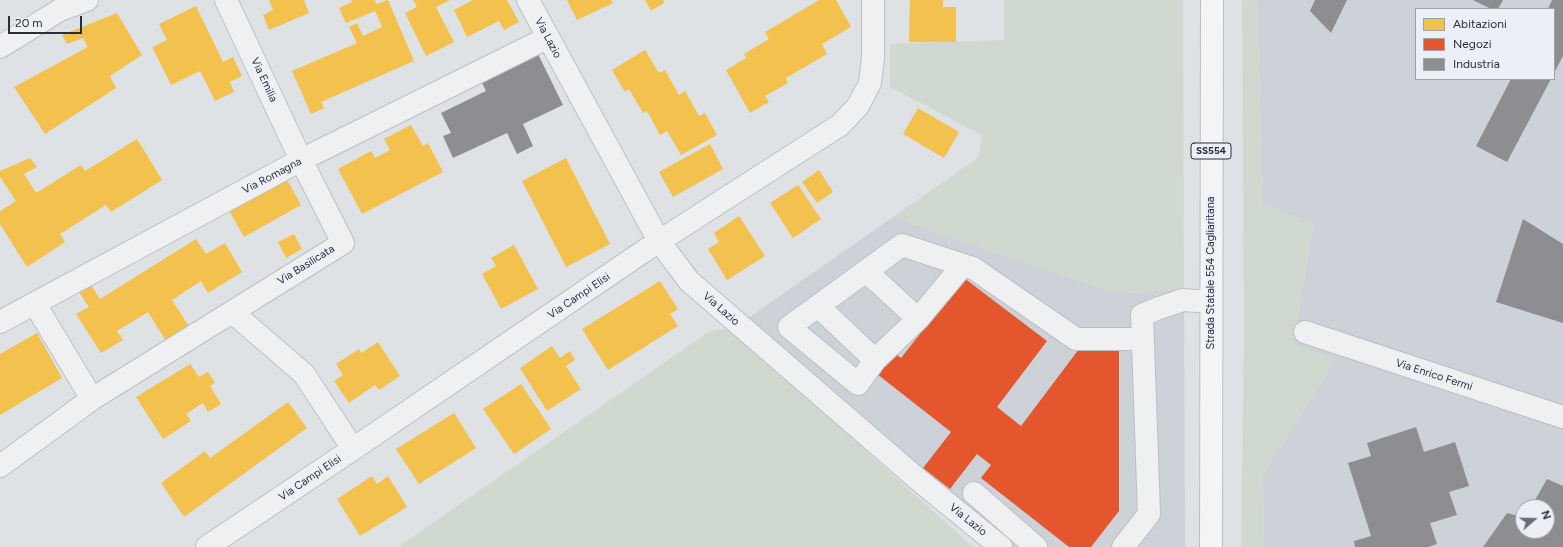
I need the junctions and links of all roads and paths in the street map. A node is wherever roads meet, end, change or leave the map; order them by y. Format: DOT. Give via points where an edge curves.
graph roads {
  1 [pos="87,0"];
  2 [pos="226,0"];
  3 [pos="528,0"];
  4 [pos="873,0"];
  5 [pos="1212,0"];
  6 [pos="62,5"];
  7 [pos="548,38"];
  8 [pos="0,47"];
  9 [pos="301,160"];
  10 [pos="659,241"];
  11 [pos="963,265"];
  12 [pos="866,272"];
  13 [pos="1211,302"];
  14 [pos="35,304"];
  15 [pos="818,306"];
  16 [pos="232,312"];
  17 [pos="918,319"];
  18 [pos="0,322"];
  19 [pos="1305,332"];
  20 [pos="1142,339"];
  21 [pos="875,360"];
  22 [pos="92,399"];
  23 [pos="1563,417"];
  24 [pos="353,449"];
  25 [pos="0,466"];
  26 [pos="974,493"];
  27 [pos="207,547"];
  28 [pos="1001,547"];
  29 [pos="1036,547"];
  30 [pos="1123,547"];
  31 [pos="1211,547"];
  1 -- 6 [label="street"];
  2 -- 9 [label="street, Via Emilia"];
  3 -- 7 [label="street, Via Lazio"];
  4 -- 10 [label="street, Via Campi Elisi" via="873,58 870,83 858,106 840,125"];
  5 -- 13 [label="main road, Strada Statale 554 Cagliaritana / SS554"];
  6 -- 8 [label="street"];
  7 -- 9 [label="street, Via Romagna"];
  7 -- 10 [label="street, Via Lazio"];
  9 -- 14 [label="street, Via Romagna"];
  9 -- 16 [label="street, Via Basilicata" via="343,243"];
  10 -- 24 [label="street, Via Campi Elisi"];
  10 -- 28 [label="street, Via Lazio" via="689,281 915,477"];
  11 -- 12 [label="street" via="902,245"];
  11 -- 17 [label="street"];
  11 -- 20 [label="street" via="973,268 1076,339"];
  12 -- 15 [label="street"];
  12 -- 17 [label="street"];
  13 -- 20 [label="street" via="1183,300 1142,315"];
  13 -- 31 [label="main road, Strada Statale 554 Cagliaritana / SS554"];
  14 -- 18 [label="street, Via Romagna"];
  14 -- 22 [label="street"];
  15 -- 21 [label="street"];
  15 -- 21 [label="street" via="789,328 858,384"];
  16 -- 22 [label="street, Via Basilicata"];
  16 -- 24 [label="street" via="304,374"];
  17 -- 21 [label="street"];
  19 -- 23 [label="street, Via Enrico Fermi"];
  20 -- 30 [label="street" via="1149,514"];
  22 -- 25 [label="street, Via Basilicata"];
  24 -- 27 [label="street, Via Campi Elisi"];
  26 -- 29 [label="street"];
}
